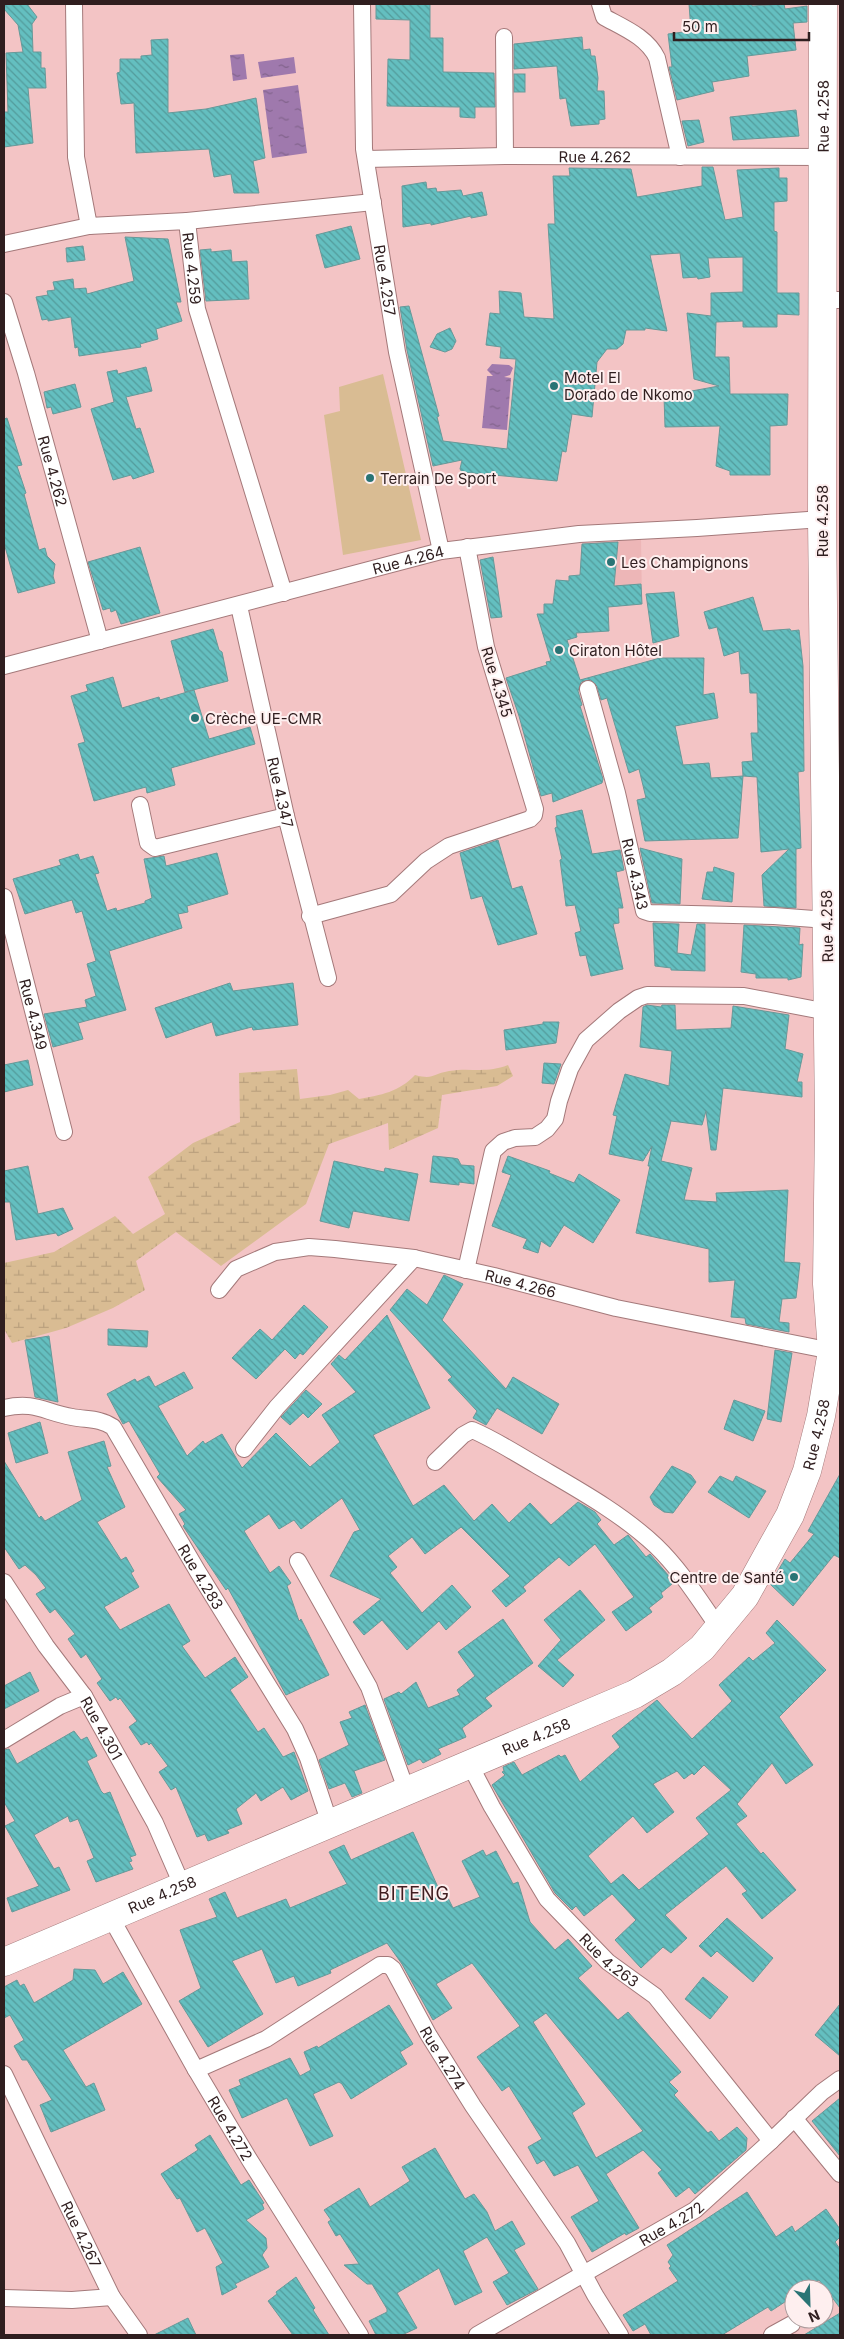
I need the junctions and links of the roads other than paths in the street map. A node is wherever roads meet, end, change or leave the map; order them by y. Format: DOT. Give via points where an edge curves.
graph roads {
  1 [pos="74,4"];
  2 [pos="362,4"];
  3 [pos="600,4"];
  4 [pos="823,4"];
  5 [pos="504,37"];
  6 [pos="832,114"];
  7 [pos="505,156"];
  8 [pos="680,157"];
  9 [pos="823,158"];
  10 [pos="366,159"];
  11 [pos="373,202"];
  12 [pos="187,221"];
  13 [pos="89,226"];
  14 [pos="4,244"];
  15 [pos="831,300"];
  16 [pos="4,302"];
  17 [pos="822,519"];
  18 [pos="467,547"];
  19 [pos="441,551"];
  20 [pos="284,593"];
  21 [pos="238,606"];
  22 [pos="100,641"];
  23 [pos="832,662"];
  24 [pos="4,666"];
  25 [pos="588,689"];
  26 [pos="140,806"];
  27 [pos="286,816"];
  28 [pos="4,897"];
  29 [pos="310,916"];
  30 [pos="827,920"];
  31 [pos="7,921"];
  32 [pos="328,978"];
  33 [pos="828,1012"];
  34 [pos="834,1120"];
  35 [pos="64,1132"];
  36 [pos="414,1258"];
  37 [pos="466,1270"];
  38 [pos="827,1284"];
  39 [pos="219,1290"];
  40 [pos="840,1312"];
  41 [pos="832,1351"];
  42 [pos="840,1384"];
  43 [pos="7,1407"];
  44 [pos="820,1416"];
  45 [pos="244,1449"];
  46 [pos="435,1462"];
  47 [pos="298,1561"];
  48 [pos="4,1582"];
  49 [pos="719,1628"];
  50 [pos="84,1696"];
  51 [pos="4,1740"];
  52 [pos="470,1765"];
  53 [pos="407,1792"];
  54 [pos="330,1824"];
  55 [pos="182,1884"];
  56 [pos="110,1916"];
  57 [pos="4,1962"];
  58 [pos="196,2070"];
  59 [pos="4,2074"];
  60 [pos="840,2078"];
  61 [pos="794,2118"];
  62 [pos="772,2141"];
  63 [pos="840,2174"];
  64 [pos="584,2273"];
  65 [pos="112,2297"];
  66 [pos="4,2298"];
  67 [pos="784,2328"];
  68 [pos="139,2335"];
  69 [pos="360,2335"];
  70 [pos="477,2335"];
  71 [pos="620,2335"];
  72 [pos="772,2335"];
  1 -- 13 [label="street" via="76,157"];
  2 -- 10 [label="street, Rue 4.257"];
  3 -- 8 [label="street" via="604,17 644,40 653,49"];
  4 -- 6 [label="highway, Rue 4.258"];
  5 -- 7 [label="street"];
  6 -- 9 [label="highway, Rue 4.258"];
  7 -- 8 [label="street, Rue 4.262"];
  7 -- 10 [label="street, Rue 4.262"];
  8 -- 9 [label="street, Rue 4.262"];
  9 -- 15 [label="highway, Rue 4.258"];
  10 -- 11 [label="street, Rue 4.257"];
  11 -- 12 [label="street"];
  11 -- 19 [label="street, Rue 4.257" via="399,362"];
  12 -- 13 [label="street, Rue 4.259"];
  12 -- 20 [label="street, Rue 4.259" via="197,309"];
  13 -- 14 [label="street"];
  15 -- 17 [label="highway, Rue 4.258"];
  16 -- 22 [label="street, Rue 4.262"];
  17 -- 18 [label="street, Rue 4.264" via="579,534"];
  17 -- 23 [label="highway, Rue 4.258"];
  18 -- 19 [label="street, Rue 4.264"];
  18 -- 29 [label="street, Rue 4.345" via="486,647 534,815 449,846 426,861 391,894"];
  19 -- 20 [label="street, Rue 4.264"];
  20 -- 21 [label="street, Rue 4.264"];
  21 -- 22 [label="street, Rue 4.264"];
  21 -- 27 [label="street, Rue 4.347"];
  22 -- 24 [label="street, Rue 4.264"];
  23 -- 30 [label="highway, Rue 4.258"];
  25 -- 30 [label="street, Rue 4.343" via="617,793 644,911 650,914"];
  26 -- 27 [label="street" via="148,843 155,848"];
  27 -- 29 [label="street, Rue 4.347"];
  28 -- 31 [label="street, Rue 4.349"];
  29 -- 32 [label="street, Rue 4.347"];
  30 -- 33 [label="highway, Rue 4.258"];
  31 -- 35 [label="street, Rue 4.349"];
  33 -- 34 [label="highway, Rue 4.258"];
  33 -- 37 [label="street" via="744,996 647,995 619,1011 586,1040 570,1069 555,1119 547,1129 535,1137 503,1142 493,1151"];
  34 -- 38 [label="highway, Rue 4.258"];
  36 -- 37 [label="street, Rue 4.266"];
  36 -- 39 [label="street, Rue 4.266" via="309,1247 275,1252 236,1269"];
  36 -- 45 [label="street" via="277,1407"];
  37 -- 41 [label="street, Rue 4.266" via="616,1308"];
  38 -- 40 [label="highway"];
  38 -- 41 [label="highway, Rue 4.258"];
  41 -- 44 [label="highway, Rue 4.258"];
  42 -- 44 [label="highway"];
  43 -- 54 [label="street, Rue 4.283" via="33,1405 71,1417 104,1421 112,1427 295,1729"];
  44 -- 49 [label="highway, Rue 4.258" via="806,1471 790,1515 745,1596"];
  46 -- 49 [label="street" via="472,1430 485,1435 617,1515 657,1547"];
  47 -- 53 [label="street" via="369,1687"];
  48 -- 50 [label="street, Rue 4.301"];
  49 -- 52 [label="highway, Rue 4.258" via="702,1648 672,1672 635,1694"];
  50 -- 51 [label="street" via="60,1706"];
  50 -- 55 [label="street, Rue 4.301" via="155,1823"];
  52 -- 53 [label="highway, Rue 4.258"];
  52 -- 62 [label="street, Rue 4.263" via="547,1899 608,1962 655,1996"];
  53 -- 54 [label="highway, Rue 4.258"];
  54 -- 55 [label="highway, Rue 4.258"];
  55 -- 56 [label="highway, Rue 4.258"];
  56 -- 57 [label="highway, Rue 4.258"];
  56 -- 58 [label="street, Rue 4.272"];
  58 -- 64 [label="street, Rue 4.274" via="266,2039 380,1966 388,1965 473,2106"];
  58 -- 69 [label="street, Rue 4.272"];
  59 -- 65 [label="street, Rue 4.267"];
  60 -- 61 [label="street, Rue 4.272"];
  61 -- 62 [label="street, Rue 4.272"];
  61 -- 63 [label="street"];
  62 -- 64 [label="street, Rue 4.272" via="695,2210"];
  64 -- 70 [label="street, Rue 4.272"];
  64 -- 71 [label="street, Rue 4.274"];
  65 -- 66 [label="street" via="72,2300"];
  65 -- 68 [label="street, Rue 4.267"];
  67 -- 72 [label="street"];
}
